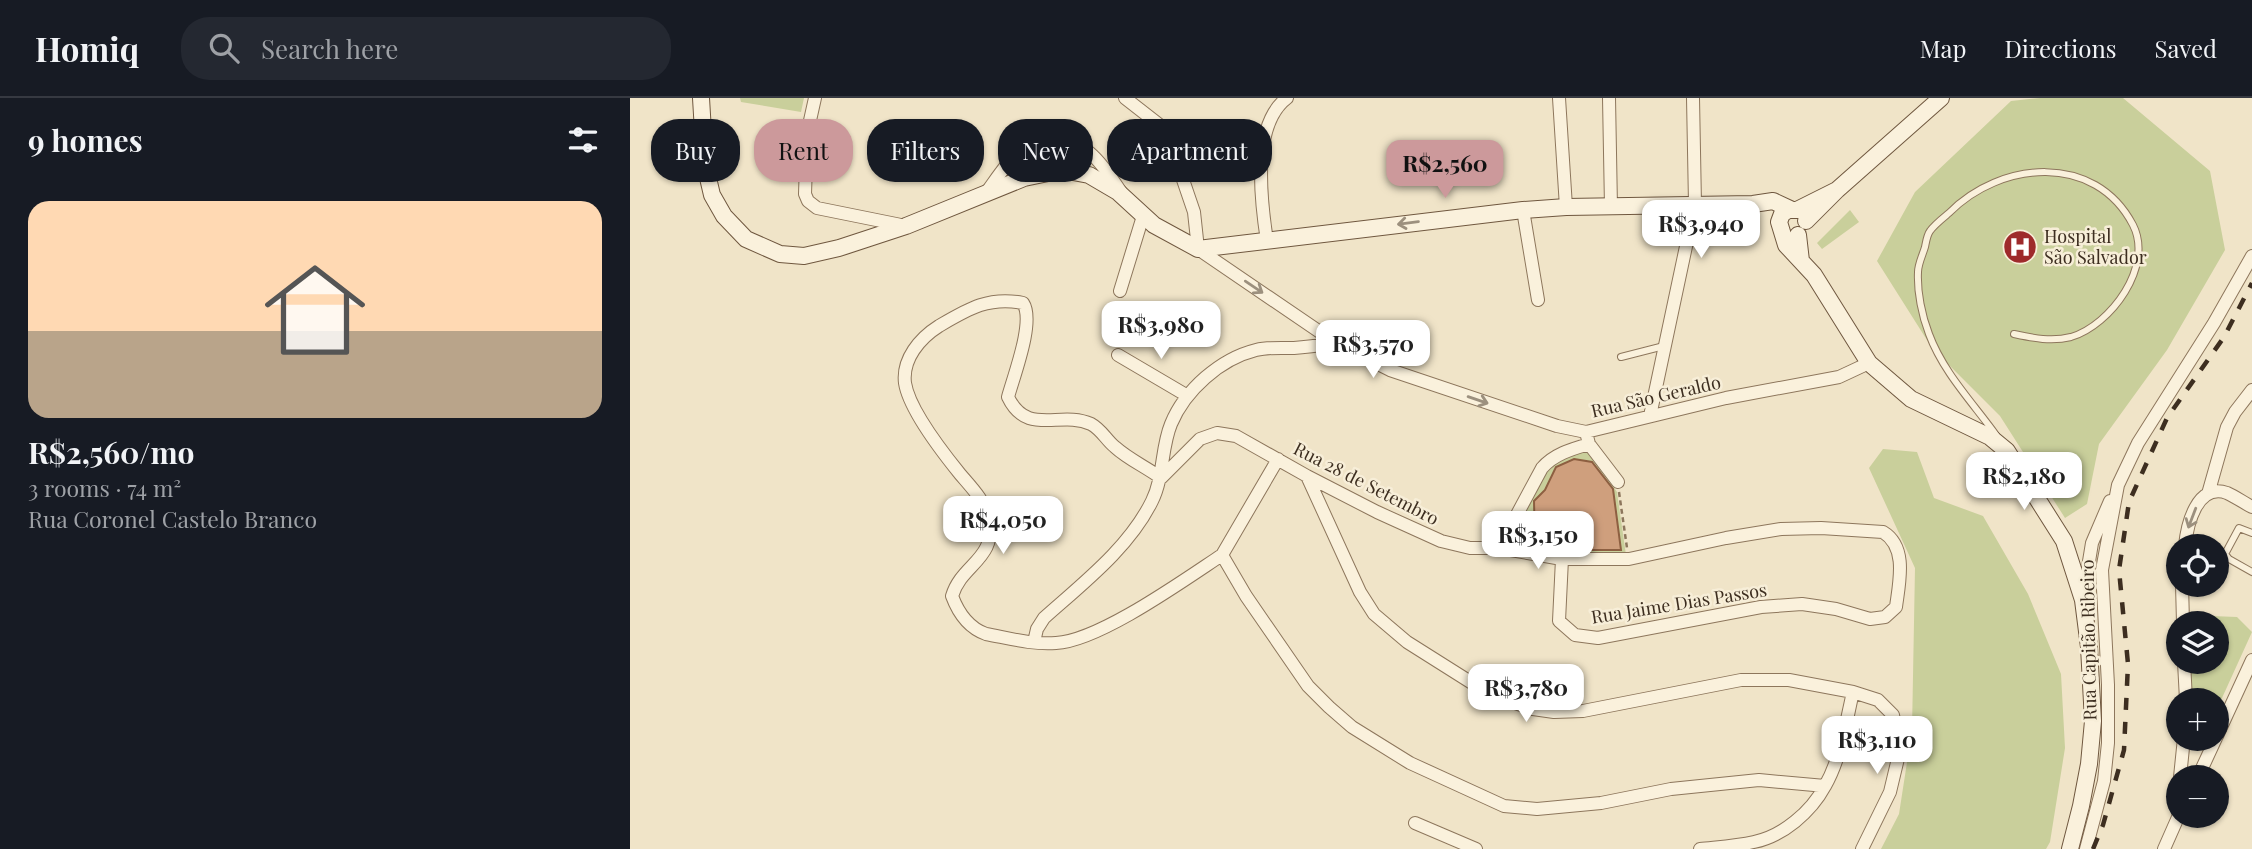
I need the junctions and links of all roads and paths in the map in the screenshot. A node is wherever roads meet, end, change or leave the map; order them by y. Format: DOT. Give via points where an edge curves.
graph roads {
  1 [pos="701,98"];
  2 [pos="815,98"];
  3 [pos="1125,98"];
  4 [pos="1287,98"];
  5 [pos="1559,98"];
  6 [pos="1609,98"];
  7 [pos="1693,98"];
  8 [pos="1940,98"];
  9 [pos="986,193"];
  10 [pos="1128,201"];
  11 [pos="1695,204"];
  12 [pos="1566,207"];
  13 [pos="1611,207"];
  14 [pos="1523,210"];
  15 [pos="1143,216"];
  16 [pos="1793,223"];
  17 [pos="906,226"];
  18 [pos="1267,241"];
  19 [pos="1198,249"];
  20 [pos="2252,256"];
  21 [pos="1119,291"];
  22 [pos="1538,300"];
  23 [pos="2014,334"];
  24 [pos="1336,343"];
  25 [pos="1666,346"];
  26 [pos="1118,355"];
  27 [pos="1622,357"];
  28 [pos="1868,363"];
  29 [pos="2252,390"];
  30 [pos="1186,396"];
  31 [pos="1650,416"];
  32 [pos="1588,438"];
  33 [pos="2007,451"];
  34 [pos="1278,459"];
  35 [pos="1307,476"];
  36 [pos="1161,478"];
  37 [pos="1618,482"];
  38 [pos="2118,485"];
  39 [pos="2207,494"];
  40 [pos="2252,507"];
  41 [pos="2252,533"];
  42 [pos="2188,534"];
  43 [pos="1499,548"];
  44 [pos="1223,555"];
  45 [pos="1562,559"];
  46 [pos="1629,559"];
  47 [pos="2252,572"];
  48 [pos="2083,600"];
  49 [pos="1870,618"];
  50 [pos="1034,642"];
  51 [pos="2252,660"];
  52 [pos="1853,692"];
  53 [pos="2229,709"];
  54 [pos="1825,786"];
  55 [pos="1415,823"];
  56 [pos="2173,828"];
  57 [pos="1476,849"];
  58 [pos="1700,849"];
  59 [pos="1862,849"];
  60 [pos="2070,849"];
  61 [pos="2086,849"];
  62 [pos="2164,849"];
  1 -- 17 [label="main road" via="705,165 712,195 746,239 780,254 804,256"];
  2 -- 17 [label="street" via="807,134 808,201 817,208"];
  3 -- 19 [label="street" via="1166,130 1194,212"];
  4 -- 18 [label="street" via="1274,112 1266,135 1262,206"];
  5 -- 12 [label="street"];
  6 -- 13 [label="street"];
  7 -- 11 [label="street"];
  8 -- 16 [label="main road"];
  9 -- 10 [label="main road" via="1024,178 1073,172 1089,176"];
  9 -- 10 [label="street" via="1017,154 1040,142 1088,151"];
  9 -- 17 [label="main road"];
  10 -- 15 [label="main road"];
  11 -- 13 [label="main road"];
  11 -- 16 [label="main road" via="1773,201"];
  11 -- 25 [label="street"];
  12 -- 13 [label="main road"];
  12 -- 14 [label="main road"];
  14 -- 18 [label="main road, one-way"];
  14 -- 22 [label="street"];
  15 -- 19 [label="main road"];
  15 -- 21 [label="street"];
  16 -- 28 [label="main road" via="1801,261"];
  18 -- 19 [label="main road"];
  19 -- 24 [label="street, Rua São Geraldo, one-way"];
  20 -- 38 [label="street, Rua Capitão Ribeiro" via="2138,443"];
  23 -- 33 [label="lane" via="2042,340 2072,337 2099,323 2116,307 2139,256 2137,233 2126,211 2107,190 2062,172 2028,174 1965,196 1930,232 1918,270 1929,335 1949,374"];
  24 -- 30 [label="street" via="1253,350 1220,367"];
  24 -- 32 [label="street, Rua São Geraldo, one-way" via="1390,370"];
  25 -- 27 [label="lane"];
  25 -- 31 [label="street"];
  26 -- 30 [label="street"];
  28 -- 31 [label="street, Rua São Geraldo" via="1839,377"];
  28 -- 33 [label="main road" via="1911,399 1990,437"];
  29 -- 39 [label="street" via="2227,427"];
  30 -- 36 [label="street" via="1170,426"];
  31 -- 32 [label="street, Rua São Geraldo"];
  32 -- 37 [label="street"];
  32 -- 43 [label="street" via="1542,468"];
  33 -- 48 [label="main road" via="2064,541"];
  34 -- 35 [label="street, Rua 28 de Setembro"];
  34 -- 36 [label="street, Rua 28 de Setembro" via="1236,436 1217,433 1200,439"];
  34 -- 44 [label="street"];
  35 -- 43 [label="street, Rua 28 de Setembro" via="1441,541"];
  35 -- 52 [label="street" via="1374,614 1407,642 1491,695 1553,712 1583,711 1741,680 1789,680"];
  36 -- 50 [label="street" via="1140,524 1045,618"];
  36 -- 50 [label="street" via="1114,447 1090,424 1032,420 1013,405 1009,397 1028,314 1023,303 997,300 967,309 919,343 908,358 905,382 910,397 928,430 976,493 988,515 991,537 988,548 952,596 976,631"];
  37 -- 46 [label="path"];
  38 -- 48 [label="street" via="2092,543"];
  38 -- 61 [label="street, Rua Capitão Ribeiro" via="2102,570 2108,743 2104,781"];
  39 -- 40 [label="street" via="2227,493"];
  39 -- 42 [label="street, one-way" via="2193,512"];
  41 -- 47 [label="lane" via="2239,528 2225,554"];
  43 -- 45 [label="street, Rua 28 de Setembro"];
  44 -- 50 [label="street" via="1136,610 1086,635 1057,643"];
  44 -- 54 [label="street" via="1308,686 1329,707 1352,727 1410,762 1504,806 1601,803 1671,789 1759,780"];
  45 -- 46 [label="street, Rua 28 de Setembro"];
  45 -- 49 [label="street, Rua Jaime Dias Passos" via="1558,617 1575,635 1598,638 1761,607 1802,604"];
  46 -- 49 [label="street, Rua 28 de Setembro" via="1781,529 1883,532 1897,547 1896,607 1885,617"];
  48 -- 60 [label="main road" via="2093,721 2089,764"];
  51 -- 53 [label="street"];
  52 -- 54 [label="street"];
  52 -- 59 [label="street" via="1878,700 1892,715 1900,750 1890,792"];
  54 -- 58 [label="street" via="1780,832 1756,842"];
  55 -- 57 [label="street"];
  56 -- 62 [label="street"];
}
